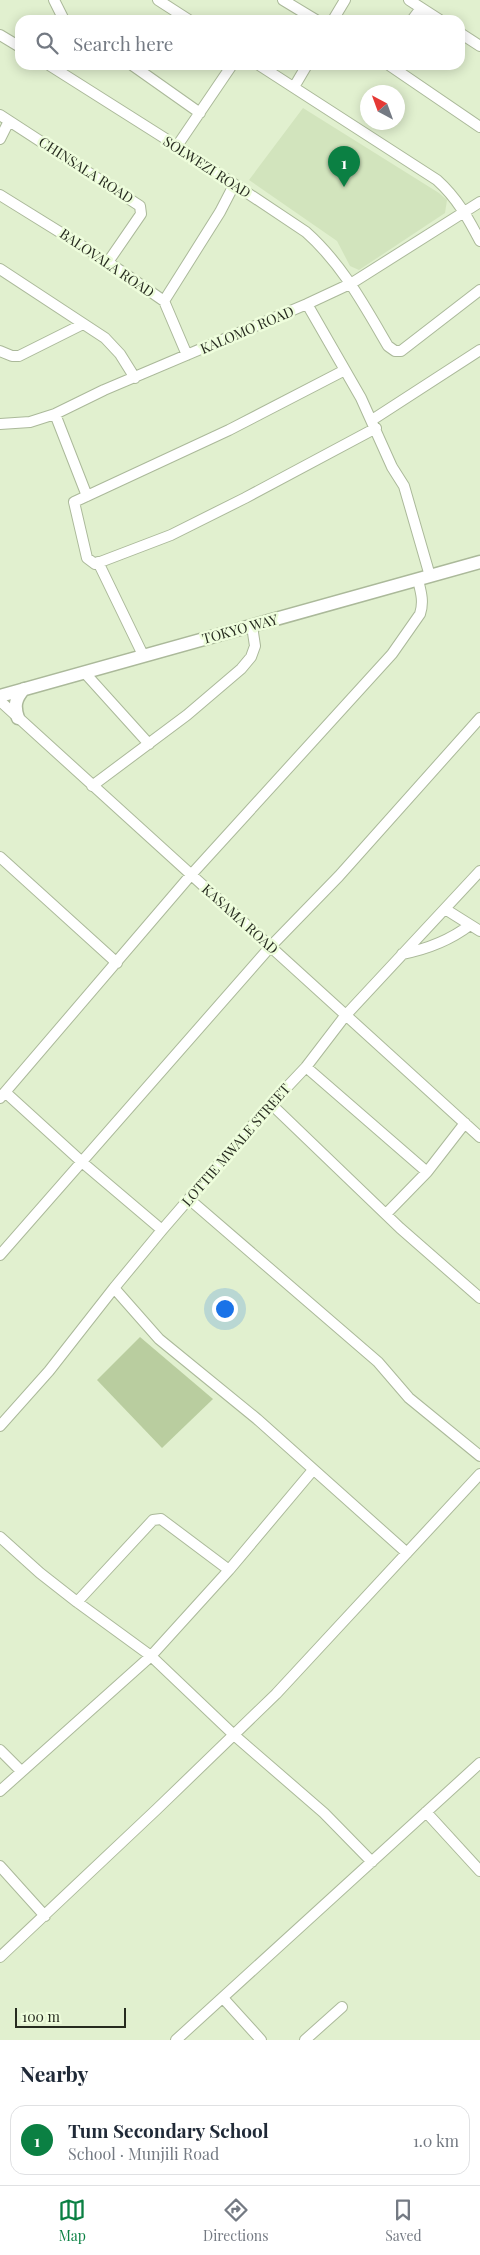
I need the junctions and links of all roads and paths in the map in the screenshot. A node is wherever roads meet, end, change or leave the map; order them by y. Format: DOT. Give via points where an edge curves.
graph roads {
  1 [pos="54,0"];
  2 [pos="158,0"];
  3 [pos="283,0"];
  4 [pos="345,0"];
  5 [pos="409,0"];
  6 [pos="420,8"];
  7 [pos="62,15"];
  8 [pos="181,15"];
  9 [pos="308,15"];
  10 [pos="336,15"];
  11 [pos="415,15"];
  12 [pos="432,15"];
  13 [pos="0,35"];
  14 [pos="465,36"];
  15 [pos="15,44"];
  16 [pos="480,46"];
  17 [pos="56,70"];
  18 [pos="139,70"];
  19 [pos="229,70"];
  20 [pos="268,70"];
  21 [pos="304,70"];
  22 [pos="396,70"];
  23 [pos="294,87"];
  24 [pos="200,113"];
  25 [pos="0,115"];
  26 [pos="10,121"];
  27 [pos="480,128"];
  28 [pos="0,139"];
  29 [pos="177,146"];
  30 [pos="234,185"];
  31 [pos="0,195"];
  32 [pos="480,202"];
  33 [pos="464,211"];
  34 [pos="480,241"];
  35 [pos="108,262"];
  36 [pos="0,269"];
  37 [pos="352,283"];
  38 [pos="480,290"];
  39 [pos="164,301"];
  40 [pos="307,304"];
  41 [pos="83,324"];
  42 [pos="480,350"];
  43 [pos="0,351"];
  44 [pos="187,355"];
  45 [pos="345,370"];
  46 [pos="134,378"];
  47 [pos="55,414"];
  48 [pos="0,424"];
  49 [pos="374,424"];
  50 [pos="88,496"];
  51 [pos="98,562"];
  52 [pos="480,562"];
  53 [pos="424,578"];
  54 [pos="252,626"];
  55 [pos="143,655"];
  56 [pos="84,672"];
  57 [pos="24,689"];
  58 [pos="0,696"];
  59 [pos="0,701"];
  60 [pos="18,718"];
  61 [pos="480,718"];
  62 [pos="149,744"];
  63 [pos="92,786"];
  64 [pos="0,857"];
  65 [pos="480,871"];
  66 [pos="190,876"];
  67 [pos="444,909"];
  68 [pos="470,925"];
  69 [pos="480,931"];
  70 [pos="271,946"];
  71 [pos="402,954"];
  72 [pos="117,963"];
  73 [pos="345,1016"];
  74 [pos="306,1067"];
  75 [pos="2,1095"];
  76 [pos="271,1104"];
  77 [pos="465,1123"];
  78 [pos="480,1137"];
  79 [pos="83,1163"];
  80 [pos="428,1172"];
  81 [pos="189,1199"];
  82 [pos="386,1214"];
  83 [pos="162,1230"];
  84 [pos="0,1255"];
  85 [pos="114,1288"];
  86 [pos="480,1298"];
  87 [pos="0,1426"];
  88 [pos="480,1456"];
  89 [pos="313,1470"];
  90 [pos="480,1474"];
  91 [pos="0,1537"];
  92 [pos="407,1553"];
  93 [pos="229,1570"];
  94 [pos="77,1602"];
  95 [pos="151,1656"];
  96 [pos="234,1735"];
  97 [pos="0,1750"];
  98 [pos="480,1763"];
  99 [pos="21,1771"];
  100 [pos="0,1791"];
  101 [pos="426,1812"];
  102 [pos="372,1862"];
  103 [pos="0,1866"];
  104 [pos="480,1871"];
  105 [pos="45,1916"];
  106 [pos="0,1957"];
  107 [pos="222,1998"];
  108 [pos="342,2007"];
  109 [pos="176,2040"];
  110 [pos="261,2040"];
  111 [pos="304,2040"];
  1 -- 7 [label="street"];
  2 -- 8 [label="street"];
  3 -- 9 [label="street"];
  4 -- 10 [label="street"];
  5 -- 6 [label="street"];
  6 -- 11 [label="street"];
  6 -- 12 [label="street"];
  13 -- 15 [label="street"];
  14 -- 16 [label="street"];
  17 -- 29 [label="street, SOLWEZI ROAD"];
  18 -- 24 [label="street"];
  19 -- 24 [label="street"];
  20 -- 23 [label="street"];
  21 -- 23 [label="street"];
  22 -- 27 [label="street"];
  23 -- 33 [label="street" via="438,180"];
  24 -- 29 [label="street"];
  25 -- 26 [label="street, CHINSALA ROAD"];
  26 -- 28 [label="street"];
  26 -- 35 [label="street, CHINSALA ROAD" via="140,206 141,214"];
  29 -- 30 [label="street, SOLWEZI ROAD"];
  30 -- 37 [label="street, SOLWEZI ROAD" via="306,232"];
  30 -- 39 [label="street"];
  31 -- 35 [label="street, BALOVALA ROAD"];
  32 -- 33 [label="street, KALOMO ROAD"];
  33 -- 34 [label="street"];
  33 -- 37 [label="street, KALOMO ROAD"];
  35 -- 39 [label="street, BALOVALA ROAD"];
  36 -- 41 [label="street"];
  37 -- 38 [label="street, SOLWEZI ROAD" via="388,346 402,351"];
  37 -- 40 [label="street, KALOMO ROAD"];
  39 -- 44 [label="street, BALOVALA ROAD"];
  40 -- 44 [label="street, KALOMO ROAD"];
  40 -- 45 [label="street"];
  41 -- 43 [label="street" via="19,356"];
  41 -- 46 [label="street" via="113,346"];
  42 -- 49 [label="street"];
  44 -- 46 [label="street, KALOMO ROAD"];
  45 -- 49 [label="street"];
  45 -- 50 [label="street" via="229,430"];
  46 -- 47 [label="street, KALOMO ROAD"];
  47 -- 48 [label="street, KALOMO ROAD" via="30,422"];
  47 -- 50 [label="street"];
  49 -- 51 [label="street" via="245,498 171,535"];
  49 -- 53 [label="street" via="408,497"];
  50 -- 51 [label="street" via="74,502 87,558 90,562"];
  51 -- 55 [label="street"];
  52 -- 53 [label="main road, TOKYO WAY"];
  53 -- 54 [label="main road, TOKYO WAY"];
  53 -- 66 [label="street" via="420,614 392,654"];
  54 -- 55 [label="main road, TOKYO WAY"];
  54 -- 62 [label="street" via="255,646 241,669"];
  55 -- 56 [label="main road, TOKYO WAY"];
  56 -- 57 [label="main road, TOKYO WAY"];
  56 -- 62 [label="street"];
  57 -- 58 [label="main road, TOKYO WAY"];
  57 -- 60 [label="main road" via="17,697 15,708"];
  59 -- 60 [label="street, KASAMA ROAD"];
  60 -- 63 [label="street, KASAMA ROAD"];
  61 -- 70 [label="street" via="339,876"];
  62 -- 63 [label="street"];
  63 -- 66 [label="street, KASAMA ROAD"];
  64 -- 72 [label="street"];
  65 -- 67 [label="street, LOTTIE MWALE STREET"];
  66 -- 70 [label="street, KASAMA ROAD"];
  66 -- 72 [label="street"];
  67 -- 68 [label="street"];
  67 -- 71 [label="street, LOTTIE MWALE STREET"];
  68 -- 69 [label="street"];
  68 -- 71 [label="street" via="455,937 424,950"];
  70 -- 73 [label="street, KASAMA ROAD"];
  70 -- 79 [label="street"];
  71 -- 73 [label="street, LOTTIE MWALE STREET"];
  72 -- 75 [label="street"];
  73 -- 74 [label="street, LOTTIE MWALE STREET"];
  73 -- 77 [label="street, KASAMA ROAD"];
  74 -- 76 [label="street, LOTTIE MWALE STREET"];
  74 -- 80 [label="street"];
  75 -- 79 [label="street"];
  76 -- 81 [label="street, LOTTIE MWALE STREET"];
  76 -- 82 [label="street"];
  77 -- 78 [label="street, KASAMA ROAD"];
  77 -- 80 [label="street"];
  79 -- 83 [label="street"];
  79 -- 84 [label="street"];
  80 -- 82 [label="street"];
  81 -- 83 [label="street, LOTTIE MWALE STREET"];
  81 -- 88 [label="street" via="378,1362 409,1398"];
  82 -- 86 [label="street"];
  83 -- 85 [label="street, LOTTIE MWALE STREET"];
  85 -- 87 [label="street, LOTTIE MWALE STREET" via="50,1371"];
  85 -- 89 [label="street" via="159,1339 257,1419"];
  89 -- 92 [label="street"];
  89 -- 93 [label="street"];
  90 -- 92 [label="street"];
  91 -- 94 [label="street"];
  92 -- 96 [label="street"];
  93 -- 94 [label="street" via="161,1518 153,1520"];
  93 -- 95 [label="street"];
  94 -- 95 [label="street"];
  95 -- 96 [label="street"];
  95 -- 99 [label="street"];
  96 -- 102 [label="street" via="324,1813"];
  96 -- 105 [label="street"];
  97 -- 99 [label="street"];
  98 -- 101 [label="street"];
  99 -- 100 [label="street"];
  101 -- 102 [label="street"];
  101 -- 104 [label="street"];
  102 -- 107 [label="street"];
  103 -- 105 [label="street"];
  105 -- 106 [label="street"];
  107 -- 109 [label="street"];
  107 -- 110 [label="street"];
  108 -- 111 [label="street"];
}
